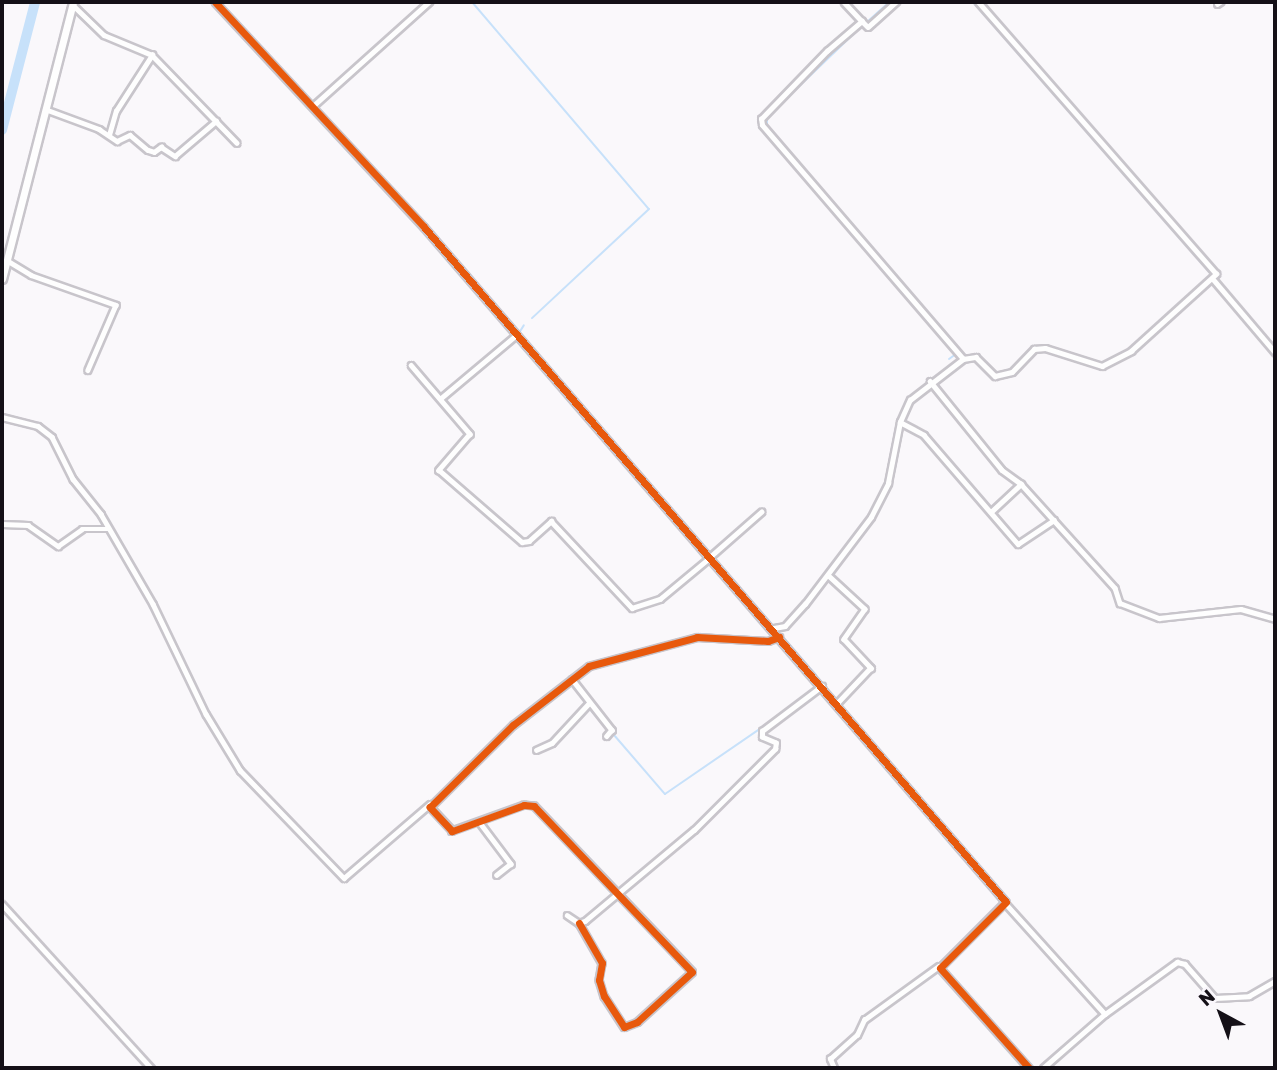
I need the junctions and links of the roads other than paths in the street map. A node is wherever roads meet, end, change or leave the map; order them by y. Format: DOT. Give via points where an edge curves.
graph roads {
  1 [pos="215,2"];
  2 [pos="429,2"];
  3 [pos="844,2"];
  4 [pos="896,2"];
  5 [pos="978,2"];
  6 [pos="72,3"];
  7 [pos="862,21"];
  8 [pos="152,55"];
  9 [pos="313,106"];
  10 [pos="44,108"];
  11 [pos="216,121"];
  12 [pos="109,135"];
  13 [pos="237,144"];
  14 [pos="7,260"];
  15 [pos="1214,276"];
  16 [pos="2,279"];
  17 [pos="515,336"];
  18 [pos="1275,352"];
  19 [pos="962,359"];
  20 [pos="411,365"];
  21 [pos="89,370"];
  22 [pos="930,381"];
  23 [pos="440,399"];
  24 [pos="2,417"];
  25 [pos="900,422"];
  26 [pos="1021,484"];
  27 [pos="761,512"];
  28 [pos="991,512"];
  29 [pos="1054,520"];
  30 [pos="2,523"];
  31 [pos="108,529"];
  32 [pos="709,558"];
  33 [pos="828,575"];
  34 [pos="1275,619"];
  35 [pos="774,628"];
  36 [pos="779,636"];
  37 [pos="572,679"];
  38 [pos="822,686"];
  39 [pos="589,703"];
  40 [pos="837,704"];
  41 [pos="607,736"];
  42 [pos="536,750"];
  43 [pos="434,802"];
  44 [pos="481,824"];
  45 [pos="497,875"];
  46 [pos="617,894"];
  47 [pos="2,904"];
  48 [pos="1005,904"];
  49 [pos="567,915"];
  50 [pos="579,923"];
  51 [pos="940,965"];
  52 [pos="1275,981"];
  53 [pos="1105,1014"];
  54 [pos="151,1068"];
  55 [pos="834,1068"];
  56 [pos="1029,1068"];
  57 [pos="1043,1068"];
  1 -- 9 [label="street"];
  2 -- 9 [label="street"];
  3 -- 7 [label="street"];
  4 -- 7 [label="street" via="868,27"];
  5 -- 15 [label="street"];
  6 -- 8 [label="street" via="104,35"];
  6 -- 10 [label="street"];
  7 -- 19 [label="street" via="806,72 761,119 762,125"];
  8 -- 11 [label="street"];
  8 -- 12 [label="street" via="116,111"];
  9 -- 17 [label="street" via="424,227"];
  10 -- 12 [label="street"];
  10 -- 14 [label="street"];
  11 -- 12 [label="street" via="175,156 162,147 148,150 130,135 120,141"];
  11 -- 13 [label="street"];
  14 -- 16 [label="street"];
  14 -- 21 [label="street" via="31,275 116,305"];
  15 -- 18 [label="street"];
  15 -- 19 [label="street" via="1131,351 1101,366 1045,348 1034,349 1012,372 995,376 976,357"];
  17 -- 23 [label="street"];
  17 -- 32 [label="street"];
  19 -- 22 [label="street"];
  20 -- 23 [label="street"];
  22 -- 25 [label="street" via="910,400"];
  22 -- 26 [label="street" via="1002,470"];
  23 -- 32 [label="street" via="471,436 439,470 522,542 551,521 632,608 660,599"];
  24 -- 31 [label="street" via="38,426 52,438 73,479 90,497"];
  25 -- 28 [label="street" via="924,435"];
  25 -- 33 [label="street" via="888,483 871,517"];
  26 -- 28 [label="street"];
  26 -- 29 [label="street"];
  27 -- 32 [label="street"];
  28 -- 29 [label="street" via="1020,545"];
  29 -- 34 [label="street" via="1115,588 1117,599 1125,606 1158,618 1241,609"];
  30 -- 31 [label="street" via="28,525 58,546 82,529"];
  31 -- 43 [label="street" via="240,769 344,878"];
  32 -- 35 [label="street"];
  33 -- 35 [label="street" via="785,626"];
  33 -- 40 [label="street" via="865,609 844,639 871,668"];
  35 -- 36 [label="street"];
  36 -- 37 [label="street" via="768,641 697,637 589,666"];
  36 -- 38 [label="street"];
  37 -- 39 [label="street"];
  37 -- 43 [label="street" via="513,725"];
  38 -- 40 [label="street"];
  38 -- 46 [label="street" via="762,731 762,737 776,743 775,749 722,804"];
  39 -- 41 [label="street" via="612,730"];
  39 -- 42 [label="street" via="552,743"];
  40 -- 48 [label="street"];
  43 -- 44 [label="street" via="432,814 447,830"];
  44 -- 45 [label="street" via="511,864"];
  44 -- 46 [label="street" via="530,804"];
  46 -- 50 [label="street"];
  46 -- 50 [label="street" via="692,972 631,1027 624,1027 604,996 599,980 602,962"];
  47 -- 54 [label="street"];
  48 -- 51 [label="street"];
  48 -- 53 [label="street" via="1041,938"];
  49 -- 50 [label="street"];
  51 -- 55 [label="street" via="864,1020 857,1035 830,1059"];
  51 -- 56 [label="street"];
  52 -- 53 [label="street" via="1249,996 1215,999 1185,964 1177,962"];
  53 -- 57 [label="street"];
}
